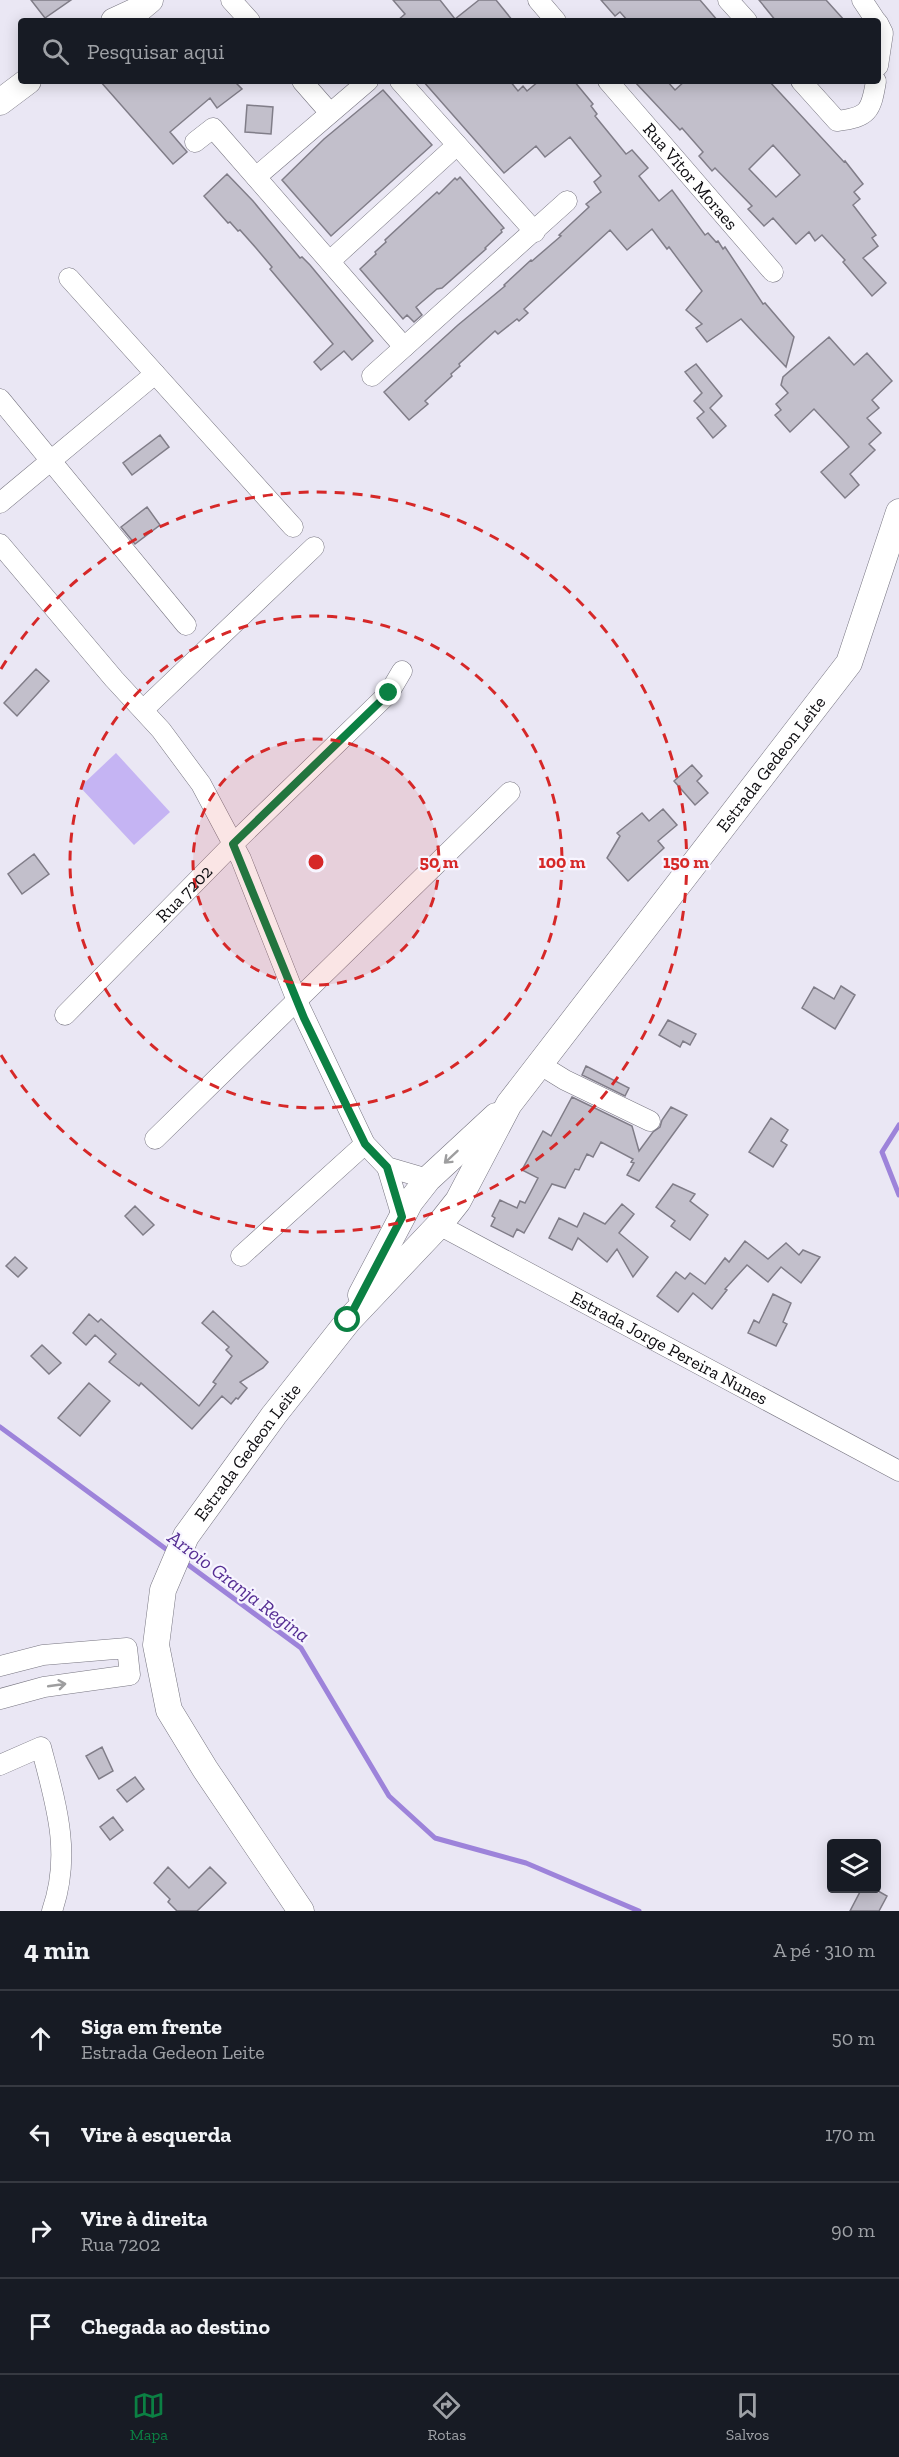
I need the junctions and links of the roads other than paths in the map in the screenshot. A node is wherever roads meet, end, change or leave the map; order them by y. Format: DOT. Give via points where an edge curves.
graph roads {
  1 [pos="121,0"];
  2 [pos="150,0"];
  3 [pos="231,0"];
  4 [pos="538,0"];
  5 [pos="728,0"];
  6 [pos="862,0"];
  7 [pos="106,18"];
  8 [pos="120,18"];
  9 [pos="247,18"];
  10 [pos="553,18"];
  11 [pos="744,18"];
  12 [pos="874,18"];
  13 [pos="881,29"];
  14 [pos="881,46"];
  15 [pos="24,84"];
  16 [pos="305,84"];
  17 [pos="364,84"];
  18 [pos="403,84"];
  19 [pos="611,84"];
  20 [pos="804,84"];
  21 [pos="876,84"];
  22 [pos="0,102"];
  23 [pos="330,113"];
  24 [pos="195,142"];
  25 [pos="457,145"];
  26 [pos="256,177"];
  27 [pos="567,201"];
  28 [pos="535,232"];
  29 [pos="330,261"];
  30 [pos="773,272"];
  31 [pos="69,278"];
  32 [pos="404,347"];
  33 [pos="156,374"];
  34 [pos="372,376"];
  35 [pos="0,399"];
  36 [pos="51,461"];
  37 [pos="0,503"];
  38 [pos="899,512"];
  39 [pos="293,527"];
  40 [pos="0,544"];
  41 [pos="314,547"];
  42 [pos="186,625"];
  43 [pos="402,671"];
  44 [pos="144,709"];
  45 [pos="510,792"];
  46 [pos="233,844"];
  47 [pos="297,1001"];
  48 [pos="65,1015"];
  49 [pos="539,1064"];
  50 [pos="509,1104"];
  51 [pos="650,1121"];
  52 [pos="155,1139"];
  53 [pos="365,1144"];
  54 [pos="387,1167"];
  55 [pos="428,1179"];
  56 [pos="458,1201"];
  57 [pos="402,1217"];
  58 [pos="431,1233"];
  59 [pos="241,1256"];
  60 [pos="348,1320"];
  61 [pos="899,1472"];
  62 [pos="0,1666"];
  63 [pos="0,1699"];
  64 [pos="0,1765"];
  65 [pos="52,1911"];
  66 [pos="301,1911"];
  1 -- 7 [label="main road"];
  2 -- 8 [label="main road"];
  3 -- 9 [label="street"];
  4 -- 10 [label="street"];
  5 -- 11 [label="street"];
  6 -- 12 [label="street"];
  13 -- 14 [label="street"];
  15 -- 22 [label="main road"];
  16 -- 23 [label="street"];
  17 -- 23 [label="street"];
  18 -- 25 [label="street"];
  19 -- 30 [label="street, Rua Vitor Moraes"];
  20 -- 21 [label="street" via="837,121 867,113"];
  23 -- 26 [label="street"];
  24 -- 26 [label="street" via="213,128"];
  25 -- 28 [label="street"];
  25 -- 29 [label="street"];
  26 -- 29 [label="street"];
  27 -- 28 [label="street"];
  28 -- 32 [label="street"];
  29 -- 32 [label="street"];
  31 -- 33 [label="street"];
  32 -- 34 [label="street"];
  33 -- 36 [label="street"];
  33 -- 39 [label="street"];
  35 -- 36 [label="street"];
  36 -- 37 [label="street"];
  36 -- 42 [label="street"];
  38 -- 49 [label="main road, Estrada Gedeon Leite" via="849,663"];
  40 -- 44 [label="street"];
  41 -- 44 [label="street"];
  43 -- 46 [label="street, Rua 7202" via="389,693"];
  44 -- 46 [label="street" via="201,784"];
  45 -- 47 [label="street"];
  46 -- 47 [label="street"];
  46 -- 48 [label="street, Rua 7202"];
  47 -- 52 [label="street"];
  47 -- 53 [label="street"];
  49 -- 50 [label="main road, Estrada Gedeon Leite"];
  49 -- 51 [label="street"];
  50 -- 55 [label="main road, Estrada Gedeon Leite, one-way"];
  50 -- 56 [label="main road, Estrada Gedeon Leite"];
  53 -- 54 [label="street"];
  53 -- 59 [label="street"];
  54 -- 55 [label="street"];
  54 -- 57 [label="street"];
  55 -- 56 [label="main road" via="447,1185"];
  55 -- 57 [label="main road, Estrada Gedeon Leite"];
  56 -- 58 [label="main road, Estrada Gedeon Leite"];
  57 -- 58 [label="main road" via="412,1238"];
  57 -- 60 [label="main road, Estrada Gedeon Leite"];
  58 -- 60 [label="main road, Estrada Gedeon Leite"];
  58 -- 61 [label="street, Estrada Jorge Pereira Nunes"];
  60 -- 66 [label="main road, Estrada Gedeon Leite" via="186,1536 163,1590 156,1645 169,1710"];
  63 -- 62 [label="street, one-way" via="44,1687 130,1675 127,1648 43,1656"];
  64 -- 65 [label="street" via="41,1747 55,1797 63,1850 60,1888"];
}
